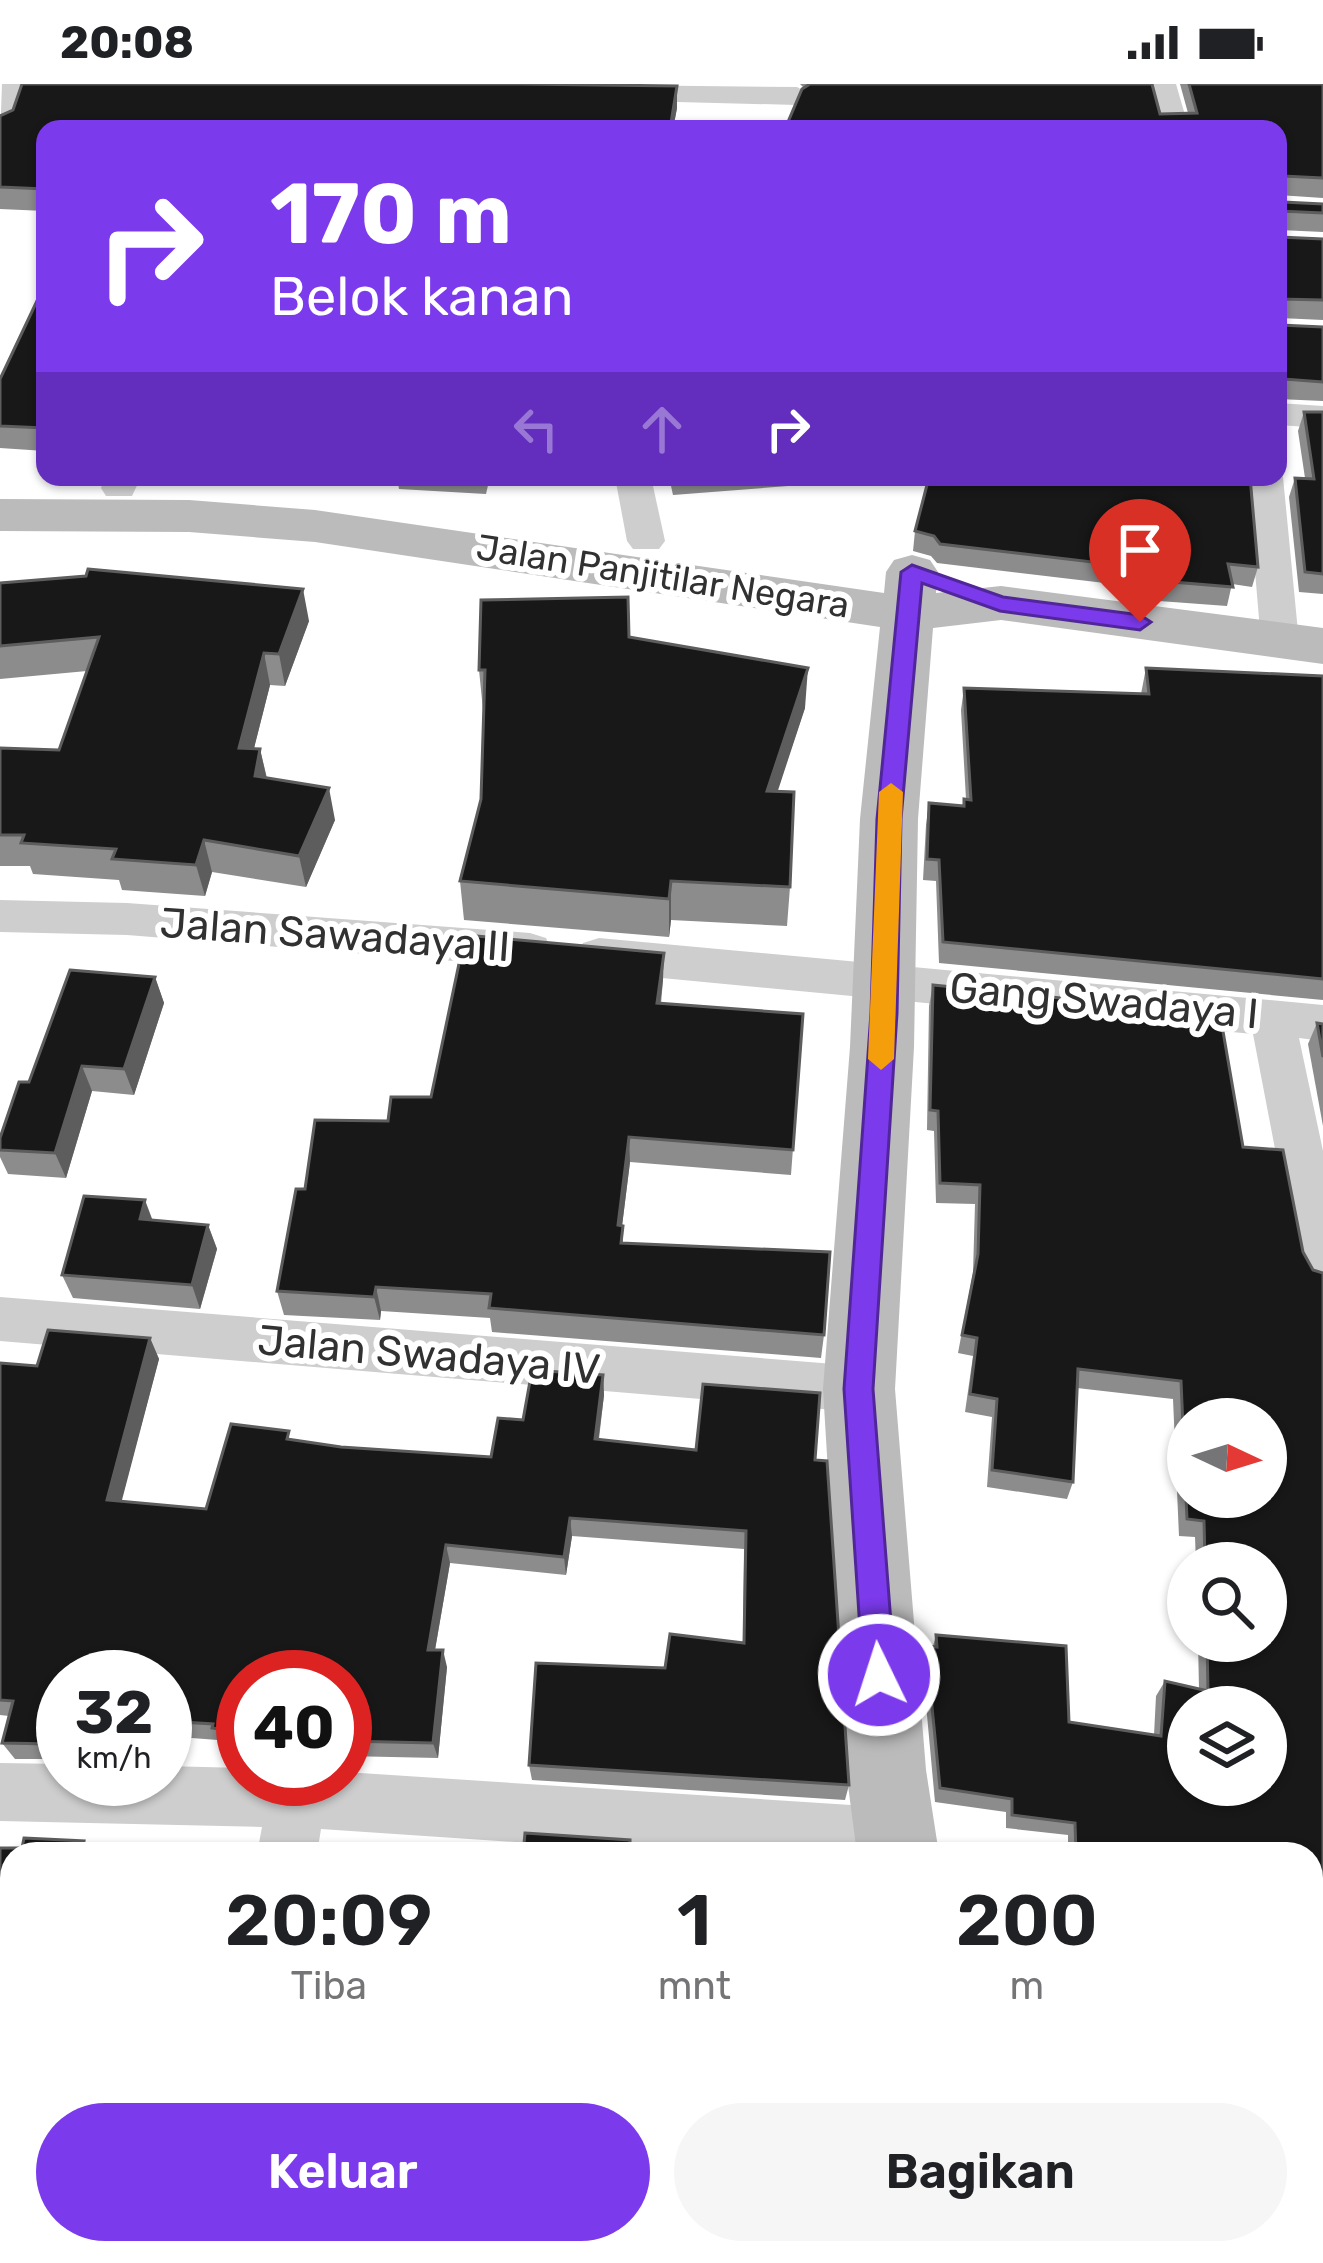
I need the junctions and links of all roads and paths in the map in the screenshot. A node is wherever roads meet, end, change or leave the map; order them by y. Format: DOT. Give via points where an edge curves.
graph roads {
  1 [pos="17,84"];
  2 [pos="1161,84"];
  3 [pos="802,90"];
  4 [pos="590,93"];
  5 [pos="785,120"];
  6 [pos="1171,120"];
  7 [pos="0,131"];
  8 [pos="1287,415"];
  9 [pos="1323,417"];
  10 [pos="48,486"];
  11 [pos="156,486"];
  12 [pos="635,486"];
  13 [pos="1267,486"];
  14 [pos="0,488"];
  15 [pos="0,515"];
  16 [pos="646,541"];
  17 [pos="909,593"];
  18 [pos="1302,644"];
  19 [pos="0,916"];
  20 [pos="885,980"];
  21 [pos="1272,1017"];
  22 [pos="1323,1023"];
  23 [pos="1323,1268"];
  24 [pos="0,1319"];
  25 [pos="859,1389"];
  26 [pos="0,1792"];
  27 [pos="292,1826"];
  28 [pos="777,1842"];
  29 [pos="897,1842"];
  1 -- 7 [label="street"];
  2 -- 6 [label="street"];
  3 -- 4 [label="street"];
  3 -- 5 [label="street"];
  8 -- 9 [label="street"];
  10 -- 14 [label="main road"];
  11 -- 16 [label="main road"];
  12 -- 16 [label="street"];
  13 -- 18 [label="street"];
  15 -- 17 [label="main road, Jalan Panjitilar Negara" via="315,526"];
  16 -- 17 [label="main road"];
  17 -- 18 [label="main road, Jalan Panjitilar Negara"];
  17 -- 20 [label="main road"];
  19 -- 20 [label="street, Jalan Sawadaya II"];
  20 -- 21 [label="street, Gang Swadaya I"];
  20 -- 25 [label="main road"];
  21 -- 22 [label="street, Gang Swadaya I"];
  21 -- 23 [label="street"];
  24 -- 25 [label="street, Jalan Swadaya IV"];
  25 -- 29 [label="main road"];
  26 -- 27 [label="street"];
  27 -- 28 [label="street"];
}
